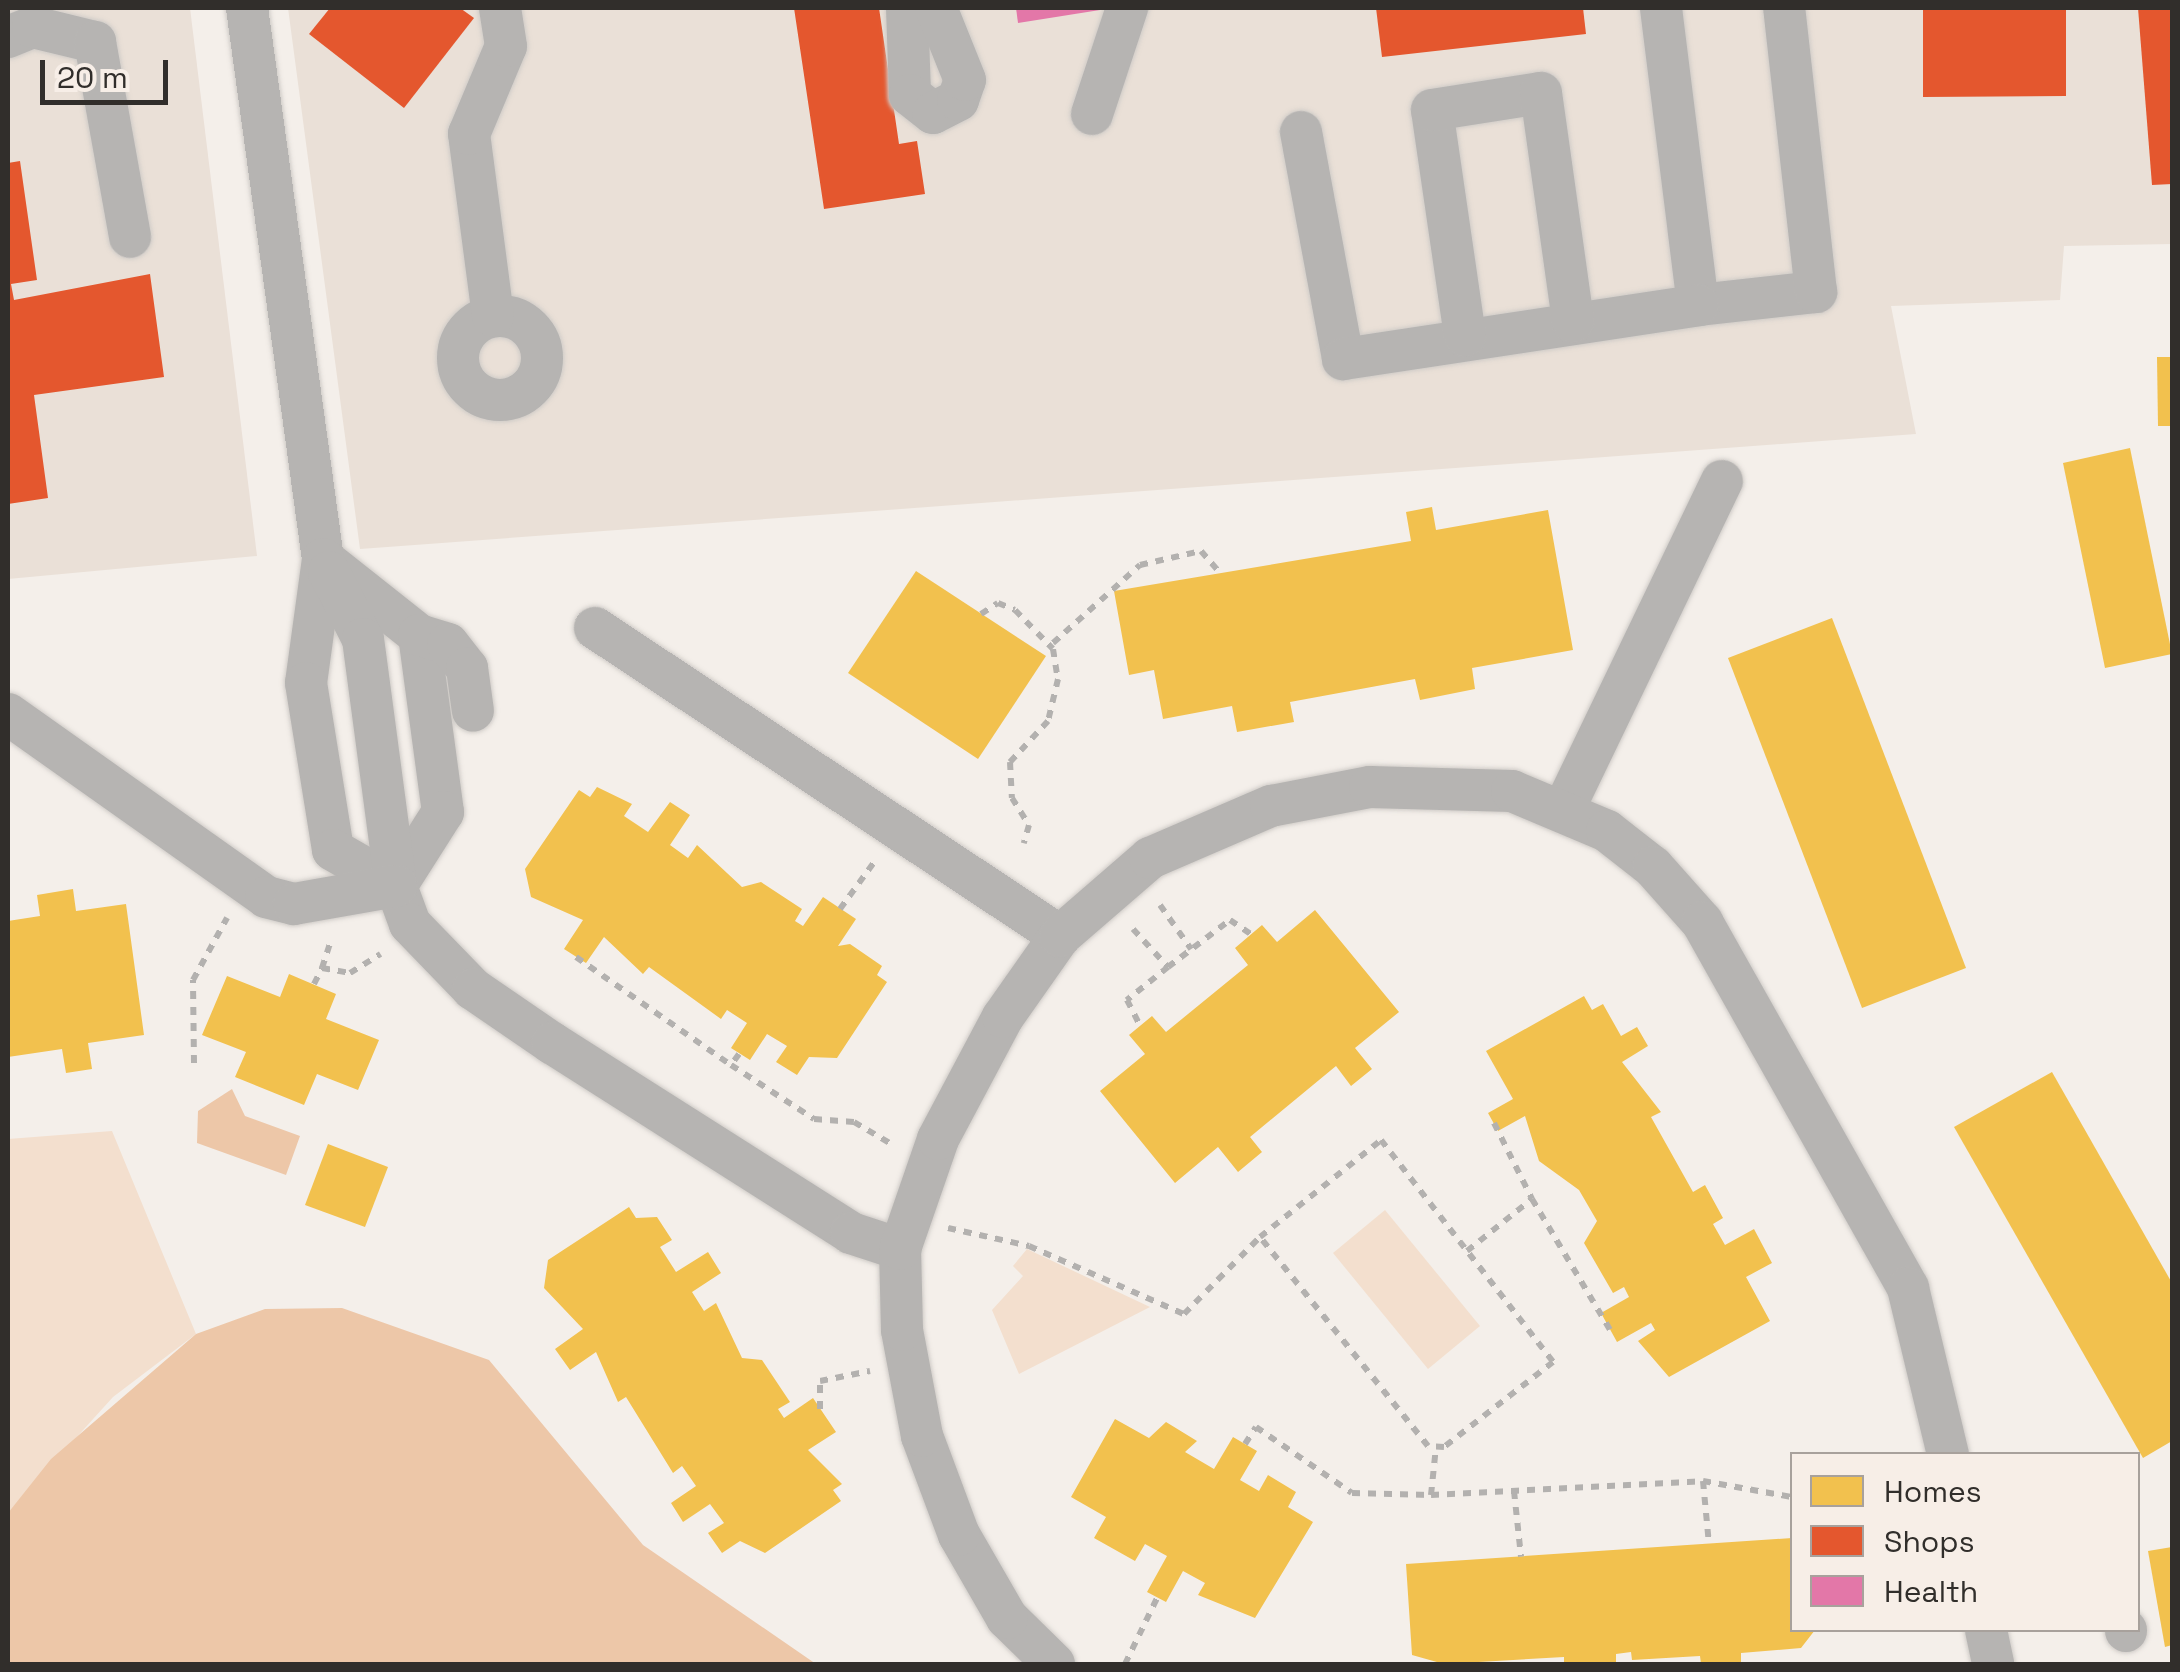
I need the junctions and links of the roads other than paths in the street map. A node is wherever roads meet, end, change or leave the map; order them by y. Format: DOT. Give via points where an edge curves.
graph roads {
  1 [pos="247,8"];
  2 [pos="500,8"];
  3 [pos="908,8"];
  4 [pos="936,8"];
  5 [pos="1126,8"];
  6 [pos="1661,8"];
  7 [pos="1784,8"];
  8 [pos="8,37"];
  9 [pos="1092,114"];
  10 [pos="1301,132"];
  11 [pos="130,237"];
  12 [pos="1698,306"];
  13 [pos="493,316"];
  14 [pos="1573,322"];
  15 [pos="1466,336"];
  16 [pos="1722,481"];
  17 [pos="322,559"];
  18 [pos="595,628"];
  19 [pos="419,635"];
  20 [pos="473,710"];
  21 [pos="8,714"];
  22 [pos="1564,810"];
  23 [pos="396,886"];
  24 [pos="1060,936"];
  25 [pos="900,1249"];
  26 [pos="1948,1452"];
  27 [pos="1986,1632"];
  28 [pos="1054,1664"];
  29 [pos="1993,1664"];
  1 -- 17 [label="lane"];
  2 -- 13 [label="lane" via="506,46 469,134"];
  3 -- 4 [label="lane" via="910,95 933,113 958,100 965,80"];
  5 -- 9 [label="lane"];
  6 -- 12 [label="lane"];
  7 -- 12 [label="lane" via="1816,292"];
  8 -- 11 [label="lane" via="33,27 95,42"];
  10 -- 15 [label="lane" via="1343,358"];
  12 -- 14 [label="lane"];
  14 -- 15 [label="lane"];
  14 -- 15 [label="lane" via="1541,93 1432,110"];
  16 -- 22 [label="lane"];
  17 -- 19 [label="lane"];
  17 -- 23 [label="lane" via="363,639"];
  17 -- 23 [label="lane" via="306,683 332,850"];
  18 -- 24 [label="lane"];
  19 -- 20 [label="lane" via="448,644 466,668"];
  19 -- 23 [label="lane" via="444,812"];
  21 -- 23 [label="lane" via="266,897 294,904"];
  22 -- 24 [label="lane" via="1512,791 1370,787 1271,806 1135,870"];
  22 -- 26 [label="lane" via="1654,868 1702,922 1908,1288"];
  23 -- 25 [label="lane" via="410,924 473,989 851,1233"];
  24 -- 25 [label="lane" via="1003,1017 938,1139"];
  25 -- 28 [label="lane" via="908,1362 959,1535 1007,1618"];
  27 -- 29 [label="lane"];
}
